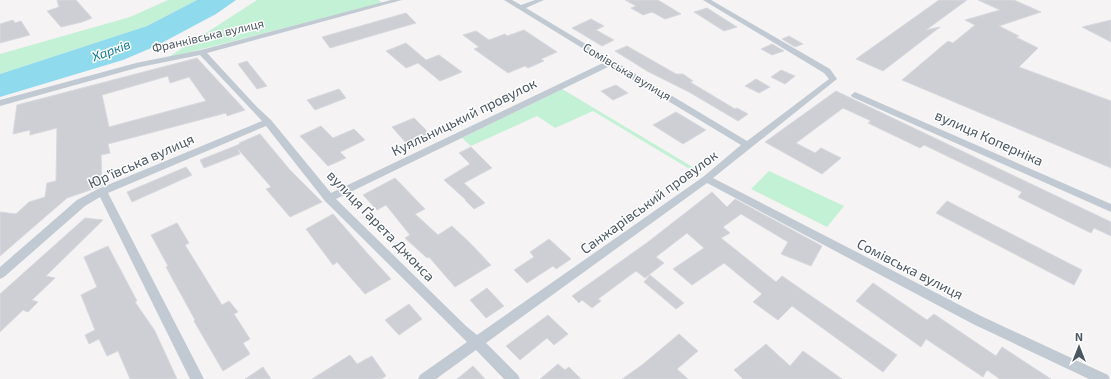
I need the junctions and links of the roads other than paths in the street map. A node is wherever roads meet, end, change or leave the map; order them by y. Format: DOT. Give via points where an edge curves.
graph roads {
  1 [pos="399,0"];
  2 [pos="507,0"];
  3 [pos="541,0"];
  4 [pos="706,0"];
  5 [pos="520,8"];
  6 [pos="202,52"];
  7 [pos="612,62"];
  8 [pos="855,95"];
  9 [pos="0,103"];
  10 [pos="268,122"];
  11 [pos="747,145"];
  12 [pos="706,179"];
  13 [pos="102,190"];
  14 [pos="329,198"];
  15 [pos="1111,208"];
  16 [pos="0,274"];
  17 [pos="478,343"];
  18 [pos="197,379"];
  19 [pos="425,379"];
  20 [pos="513,379"];
  21 [pos="1103,379"];
  1 -- 6 [label="street, Франківська вулиця"];
  2 -- 5 [label="street, Сомівська вулиця"];
  3 -- 5 [label="street"];
  4 -- 11 [label="street, Санжарівський провулок" via="827,72 833,79"];
  5 -- 7 [label="street, Сомівська вулиця"];
  6 -- 9 [label="street, Франківська вулиця" via="139,65"];
  6 -- 10 [label="street, вулиця Ґарета Джонса"];
  7 -- 11 [label="street, Сомівська вулиця"];
  7 -- 14 [label="street, Куяльницький провулок"];
  8 -- 15 [label="street, вулиця Коперніка"];
  10 -- 13 [label="street, Юр’ївська вулиця"];
  10 -- 14 [label="street, вулиця Ґарета Джонса"];
  11 -- 12 [label="street, Санжарівський провулок"];
  12 -- 17 [label="street, Санжарівський провулок"];
  12 -- 21 [label="street, Сомівська вулиця" via="937,300"];
  13 -- 16 [label="street, Юр’ївська вулиця" via="81,204"];
  13 -- 18 [label="street"];
  14 -- 17 [label="street, вулиця Ґарета Джонса"];
  17 -- 19 [label="street, Санжарівський провулок"];
  17 -- 20 [label="street, вулиця Ґарета Джонса"];
}
